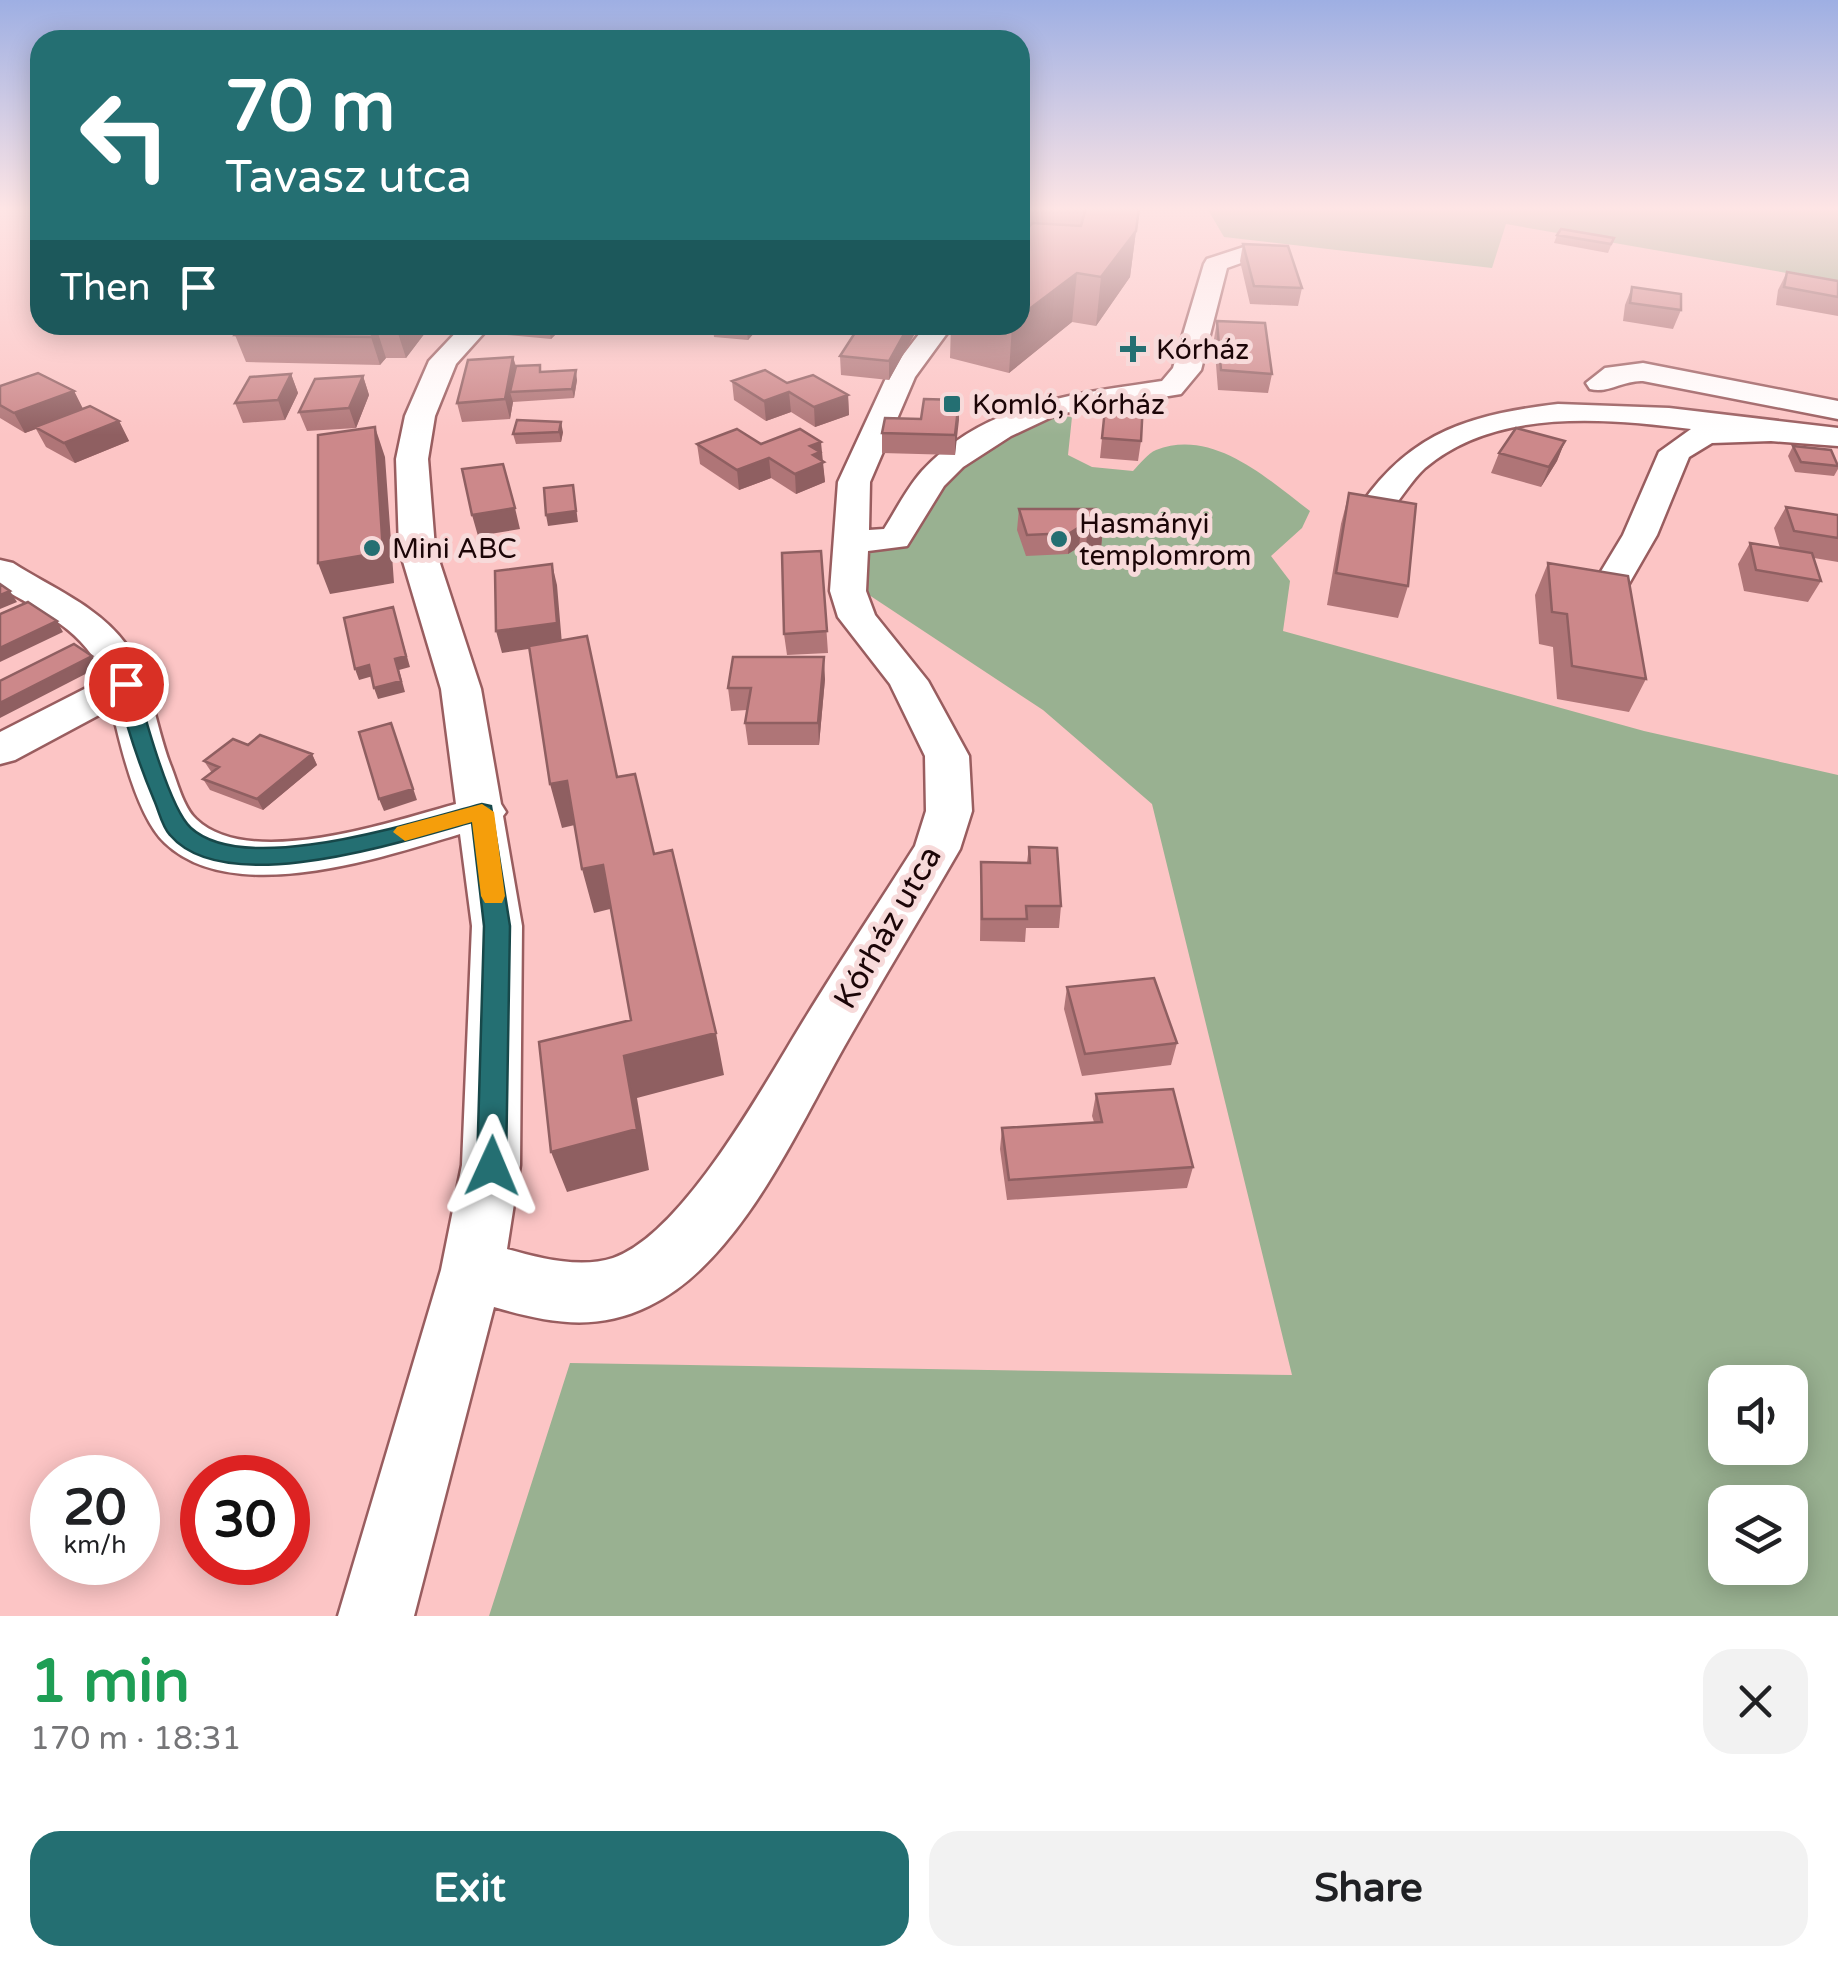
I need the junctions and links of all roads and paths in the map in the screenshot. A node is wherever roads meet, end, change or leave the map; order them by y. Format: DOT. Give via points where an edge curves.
graph roads {
  1 [pos="1211,283"];
  2 [pos="468,335"];
  3 [pos="932,335"];
  4 [pos="1600,383"];
  5 [pos="1838,410"];
  6 [pos="1771,432"];
  7 [pos="1838,437"];
  8 [pos="1380,503"];
  9 [pos="849,542"];
  10 [pos="0,571"];
  11 [pos="1606,593"];
  12 [pos="126,684"];
  13 [pos="0,750"];
  14 [pos="482,812"];
  15 [pos="472,1270"];
  16 [pos="376,1616"];
  1 -- 9 [label="street" via="1187,370 1171,388 1051,406 1000,430 931,481 895,539"];
  2 -- 14 [label="street" via="443,361 420,416 412,459 418,548 461,689"];
  3 -- 9 [label="street, Kórház utca" via="901,376 854,482"];
  4 -- 5 [label="street" via="1608,375 1643,372"];
  6 -- 7 [label="street"];
  6 -- 8 [label="street" via="1635,413 1516,417 1444,441 1394,477"];
  6 -- 11 [label="street" via="1705,434 1675,452 1640,535"];
  9 -- 15 [label="street, Kórház utca" via="848,590 857,616 908,681 947,756 948,811 936,848 783,1102 707,1216 669,1256 630,1284 588,1294 552,1292"];
  10 -- 12 [label="street" via="102,638"];
  12 -- 13 [label="street"];
  12 -- 14 [label="street" via="141,742 178,830 227,856 330,852"];
  14 -- 15 [label="street" via="497,946 492,1166"];
  15 -- 16 [label="street"];
}
